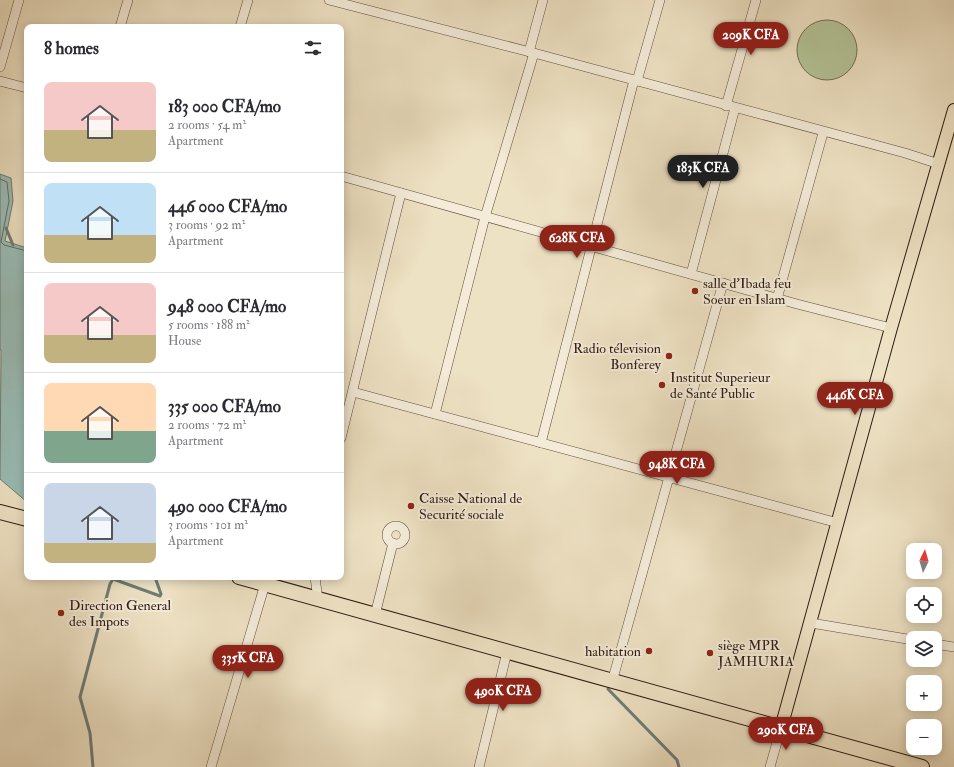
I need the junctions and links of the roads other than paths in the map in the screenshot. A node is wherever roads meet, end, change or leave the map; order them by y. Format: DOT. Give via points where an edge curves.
graph roads {
  1 [pos="19,0"];
  2 [pos="128,0"];
  3 [pos="248,0"];
  4 [pos="329,0"];
  5 [pos="543,0"];
  6 [pos="660,0"];
  7 [pos="756,0"];
  8 [pos="353,4"];
  9 [pos="121,24"];
  10 [pos="241,24"];
  11 [pos="531,52"];
  12 [pos="0,67"];
  13 [pos="0,81"];
  14 [pos="635,81"];
  15 [pos="24,87"];
  16 [pos="730,107"];
  17 [pos="954,110"];
  18 [pos="823,133"];
  19 [pos="949,145"];
  20 [pos="939,164"];
  21 [pos="344,177"];
  22 [pos="401,193"];
  23 [pos="485,217"];
  24 [pos="591,246"];
  25 [pos="691,274"];
  26 [pos="723,284"];
  27 [pos="777,299"];
  28 [pos="891,328"];
  29 [pos="353,392"];
  30 [pos="435,414"];
  31 [pos="344,426"];
  32 [pos="541,443"];
  33 [pos="668,477"];
  34 [pos="0,512"];
  35 [pos="24,518"];
  36 [pos="838,523"];
  37 [pos="393,543"];
  38 [pos="250,580"];
  39 [pos="315,580"];
  40 [pos="265,584"];
  41 [pos="318,600"];
  42 [pos="375,615"];
  43 [pos="811,622"];
  44 [pos="906,639"];
  45 [pos="942,645"];
  46 [pos="954,647"];
  47 [pos="507,652"];
  48 [pos="612,682"];
  49 [pos="781,728"];
  50 [pos="211,767"];
  51 [pos="479,767"];
  52 [pos="770,767"];
  53 [pos="922,767"];
  1 -- 12 [label="street"];
  2 -- 9 [label="street"];
  3 -- 10 [label="street"];
  4 -- 8 [label="street"];
  5 -- 11 [label="street"];
  6 -- 14 [label="street"];
  7 -- 16 [label="street"];
  8 -- 11 [label="street"];
  11 -- 14 [label="street"];
  11 -- 23 [label="street"];
  13 -- 15 [label="street"];
  14 -- 16 [label="street"];
  14 -- 24 [label="street"];
  16 -- 18 [label="street"];
  16 -- 25 [label="street"];
  17 -- 19 [label="main road"];
  18 -- 20 [label="street"];
  18 -- 27 [label="street"];
  19 -- 20 [label="main road"];
  20 -- 28 [label="main road"];
  21 -- 22 [label="street"];
  22 -- 23 [label="street"];
  22 -- 29 [label="street"];
  23 -- 24 [label="street"];
  23 -- 30 [label="street"];
  24 -- 25 [label="street"];
  24 -- 32 [label="street"];
  25 -- 26 [label="street"];
  26 -- 27 [label="street"];
  26 -- 33 [label="street"];
  27 -- 28 [label="street"];
  28 -- 36 [label="main road"];
  29 -- 30 [label="street"];
  29 -- 31 [label="street"];
  30 -- 32 [label="street"];
  32 -- 33 [label="street"];
  33 -- 36 [label="street"];
  33 -- 48 [label="street"];
  34 -- 35 [label="highway"];
  36 -- 43 [label="main road"];
  37 -- 42 [label="street"];
  38 -- 40 [label="highway"];
  39 -- 41 [label="street"];
  40 -- 41 [label="highway"];
  40 -- 50 [label="street"];
  41 -- 42 [label="highway"];
  42 -- 47 [label="highway"];
  43 -- 44 [label="street"];
  43 -- 49 [label="main road"];
  45 -- 46 [label="street"];
  47 -- 48 [label="highway"];
  47 -- 51 [label="street"];
  48 -- 49 [label="highway"];
  49 -- 52 [label="street"];
  49 -- 53 [label="highway"];
}
